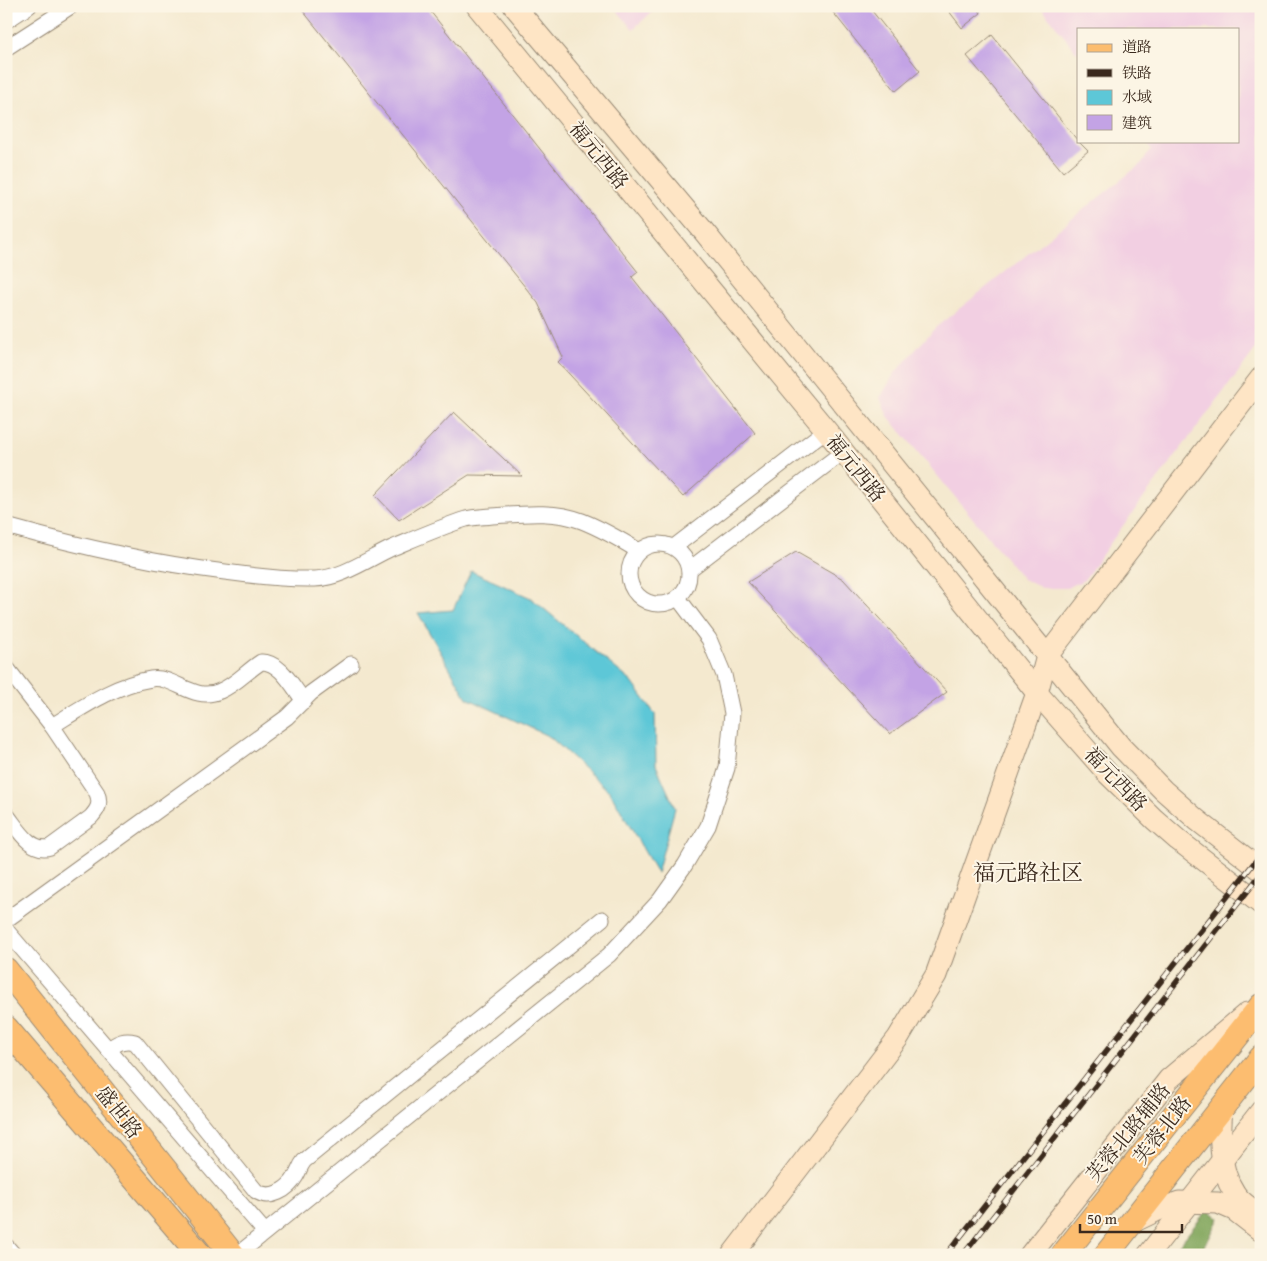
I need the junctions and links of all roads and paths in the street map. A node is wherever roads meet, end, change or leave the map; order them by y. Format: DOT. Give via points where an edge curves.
graph roads {
  1 [pos="29,6"];
  2 [pos="71,6"];
  3 [pos="477,6"];
  4 [pos="514,6"];
  5 [pos="6,21"];
  6 [pos="6,48"];
  7 [pos="1261,378"];
  8 [pos="826,430"];
  9 [pos="843,452"];
  10 [pos="6,526"];
  11 [pos="674,547"];
  12 [pos="639,551"];
  13 [pos="690,569"];
  14 [pos="678,598"];
  15 [pos="1047,656"];
  16 [pos="352,664"];
  17 [pos="6,667"];
  18 [pos="1037,693"];
  19 [pos="304,701"];
  20 [pos="52,726"];
  21 [pos="6,814"];
  22 [pos="1261,870"];
  23 [pos="1261,904"];
  24 [pos="602,919"];
  25 [pos="6,920"];
  26 [pos="6,930"];
  27 [pos="6,970"];
  28 [pos="1261,1002"];
  29 [pos="1261,1006"];
  30 [pos="6,1028"];
  31 [pos="108,1050"];
  32 [pos="1261,1058"];
  33 [pos="1222,1107"];
  34 [pos="1261,1111"];
  35 [pos="1223,1158"];
  36 [pos="1189,1202"];
  37 [pos="1261,1216"];
  38 [pos="1131,1223"];
  39 [pos="1261,1231"];
  40 [pos="265,1232"];
  41 [pos="6,1246"];
  42 [pos="14,1255"];
  43 [pos="200,1255"];
  44 [pos="233,1255"];
  45 [pos="237,1255"];
  46 [pos="732,1255"];
  47 [pos="1030,1255"];
  48 [pos="1063,1255"];
  49 [pos="1106,1255"];
  50 [pos="1148,1255"];
  1 -- 5 [label="street"];
  2 -- 6 [label="street"];
  3 -- 8 [label="main road, 福元西路"];
  4 -- 15 [label="main road, 福元西路" via="701,228"];
  7 -- 15 [label="main road"];
  8 -- 9 [label="main road, 福元西路"];
  8 -- 11 [label="street"];
  9 -- 13 [label="street"];
  9 -- 18 [label="main road, 福元西路"];
  10 -- 12 [label="street" via="62,542 186,567 316,579 336,575 422,535 468,518 526,513 581,520"];
  11 -- 12 [label="street" via="650,545"];
  11 -- 13 [label="street" via="687,560"];
  12 -- 14 [label="street" via="629,571 630,583 636,593 645,601 656,604"];
  13 -- 14 [label="street" via="685,590"];
  14 -- 40 [label="street" via="709,639 724,675 732,712 727,768 708,826 685,865 660,900 609,955"];
  15 -- 18 [label="main road"];
  15 -- 22 [label="main road, 福元西路" via="1121,747 1162,790"];
  16 -- 19 [label="street"];
  17 -- 20 [label="street"];
  18 -- 23 [label="main road, 福元西路" via="1108,774 1154,818"];
  18 -- 46 [label="main road" via="936,974 898,1038"];
  19 -- 20 [label="street" via="280,671 268,662 260,662 214,693 197,693 160,679 119,688"];
  19 -- 25 [label="street" via="287,717"];
  20 -- 21 [label="street" via="97,794 100,800 96,811 50,847 40,849 33,846"];
  24 -- 31 [label="street" via="304,1161 293,1180 271,1196 262,1196 256,1191 135,1042 118,1042"];
  26 -- 31 [label="street"];
  27 -- 44 [label="main road, 盛世路"];
  28 -- 47 [label="main road, 芙蓉北路辅路" via="1169,1079"];
  29 -- 48 [label="main road, 芙蓉北路"];
  30 -- 43 [label="main road, 盛世路"];
  31 -- 40 [label="street"];
  32 -- 33 [label="main road, 芙蓉北路"];
  33 -- 35 [label="main road" via="1220,1138"];
  33 -- 38 [label="main road, 芙蓉北路"];
  34 -- 35 [label="main road"];
  35 -- 36 [label="main road"];
  35 -- 37 [label="main road" via="1233,1191"];
  36 -- 38 [label="main road" via="1171,1204"];
  36 -- 39 [label="main road" via="1218,1202"];
  36 -- 50 [label="main road"];
  38 -- 49 [label="main road, 芙蓉北路"];
  40 -- 45 [label="street"];
  41 -- 42 [label="street"];
}
